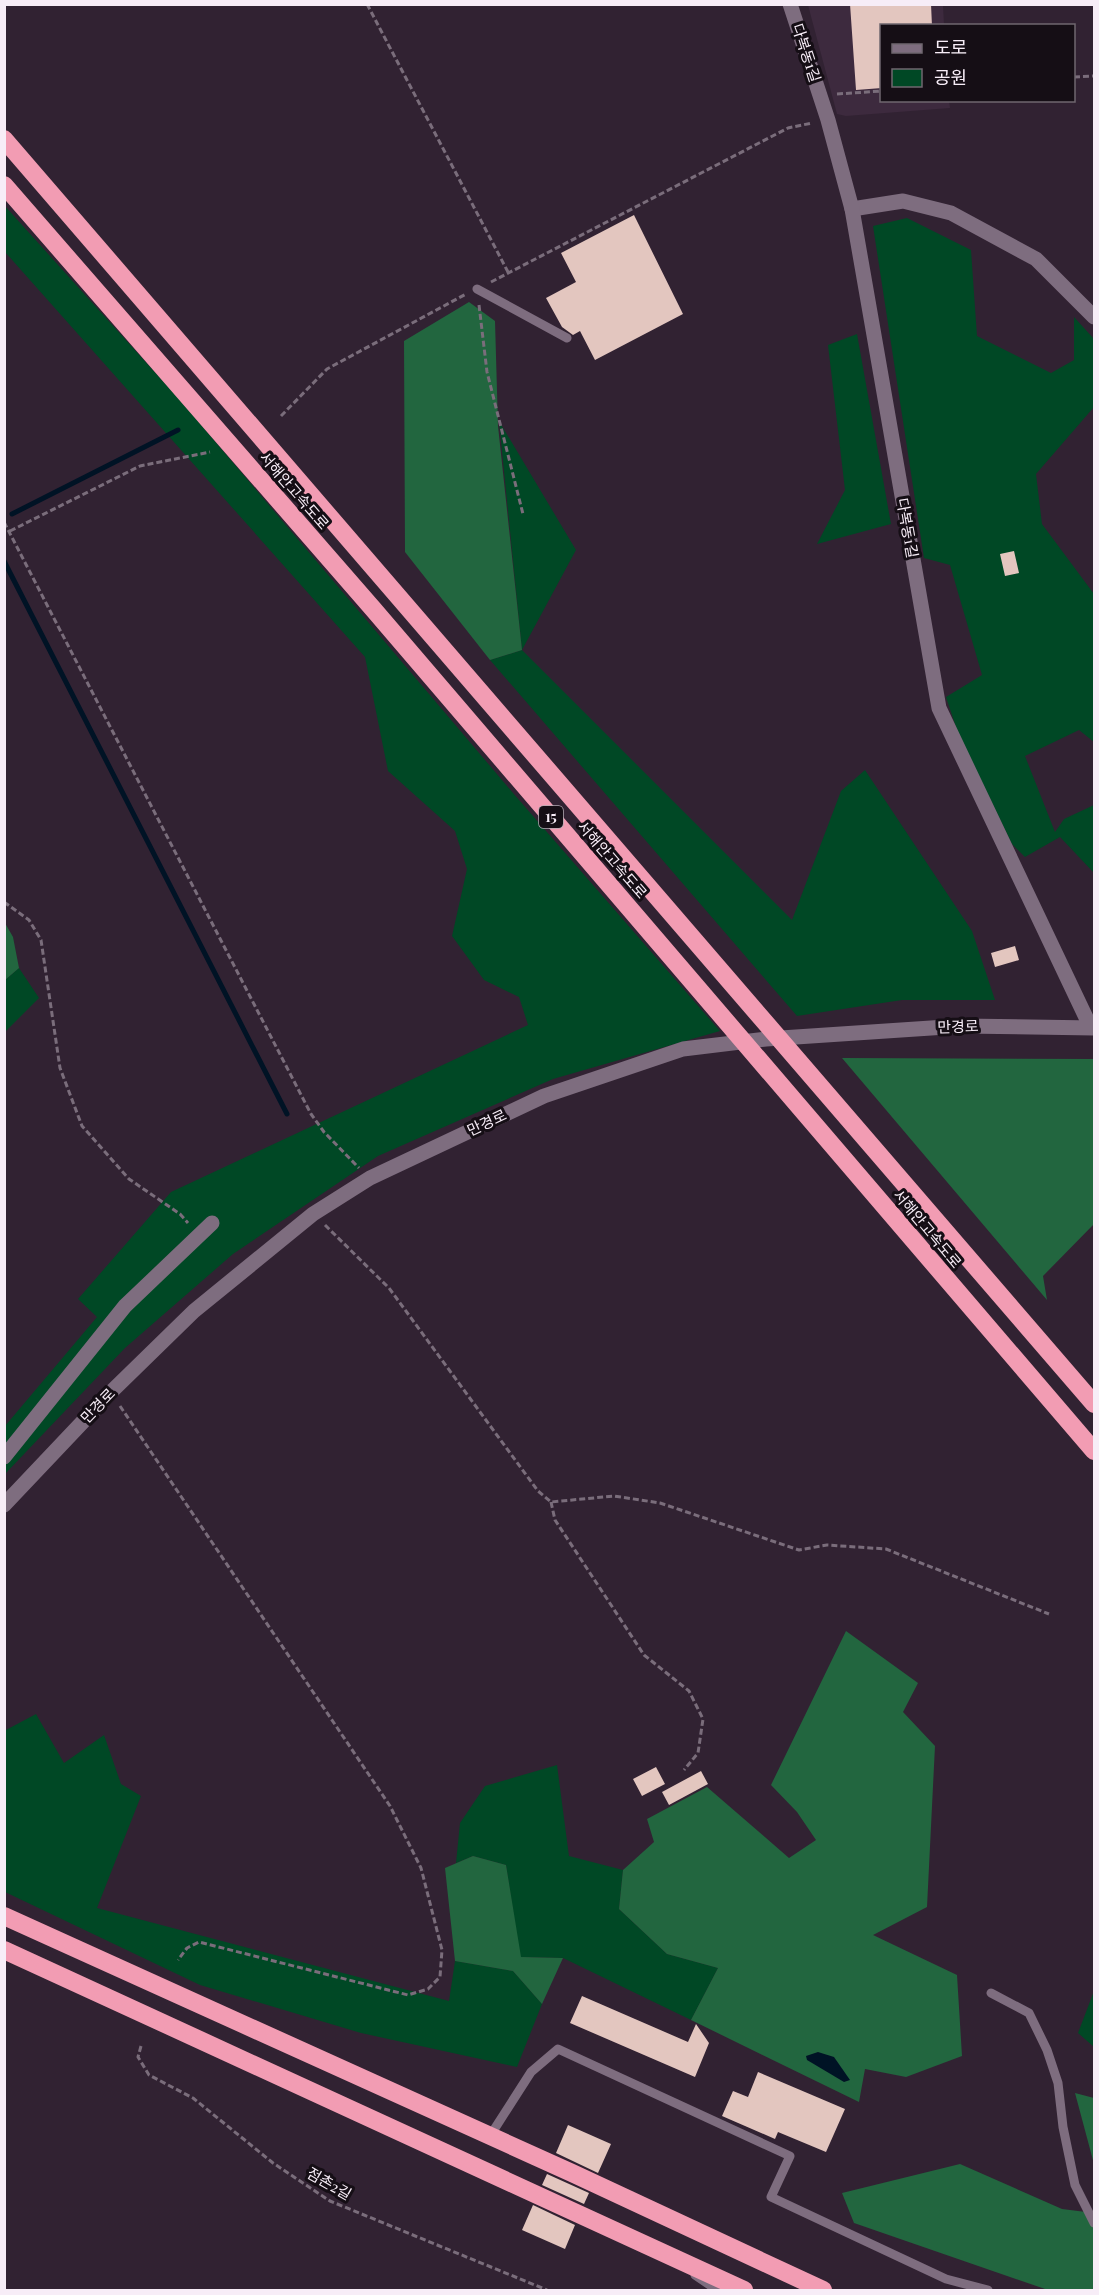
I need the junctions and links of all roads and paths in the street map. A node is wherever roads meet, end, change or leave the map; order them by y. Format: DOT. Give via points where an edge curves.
graph roads {
  1 [pos="368,4"];
  2 [pos="790,4"];
  3 [pos="1095,76"];
  4 [pos="1075,77"];
  5 [pos="880,91"];
  6 [pos="820,95"];
  7 [pos="828,120"];
  8 [pos="4,139"];
  9 [pos="4,185"];
  10 [pos="852,209"];
  11 [pos="508,272"];
  12 [pos="477,289"];
  13 [pos="1095,317"];
  14 [pos="567,338"];
  15 [pos="281,416"];
  16 [pos="210,452"];
  17 [pos="523,514"];
  18 [pos="4,522"];
  19 [pos="10,531"];
  20 [pos="4,902"];
  21 [pos="1093,1028"];
  22 [pos="370,1178"];
  23 [pos="313,1214"];
  24 [pos="213,1223"];
  25 [pos="200,1235"];
  26 [pos="111,1392"];
  27 [pos="1095,1404"];
  28 [pos="1095,1451"];
  29 [pos="4,1457"];
  30 [pos="551,1502"];
  31 [pos="4,1505"];
  32 [pos="1049,1614"];
  33 [pos="684,1770"];
  34 [pos="4,1916"];
  35 [pos="4,1950"];
  36 [pos="178,1960"];
  37 [pos="991,1993"];
  38 [pos="141,2046"];
  39 [pos="490,2136"];
  40 [pos="1095,2223"];
  41 [pos="661,2252"];
  42 [pos="548,2290"];
  43 [pos="717,2290"];
  44 [pos="744,2290"];
  45 [pos="823,2290"];
  46 [pos="988,2290"];
  1 -- 11 [label="path"];
  2 -- 6 [label="street, 다복동1길"];
  3 -- 4 [label="path"];
  5 -- 6 [label="path"];
  6 -- 7 [label="street, 다복동1길"];
  7 -- 10 [label="street, 다복동1길"];
  7 -- 11 [label="path" via="788,128"];
  8 -- 27 [label="highway, 서해안고속도로 / 15"];
  9 -- 28 [label="highway, 서해안고속도로 / 15"];
  10 -- 13 [label="street" via="903,201 951,213 1036,259"];
  10 -- 21 [label="street, 다복동1길" via="939,708"];
  11 -- 12 [label="path"];
  12 -- 14 [label="lane"];
  12 -- 15 [label="path" via="327,369"];
  12 -- 17 [label="path" via="487,372"];
  16 -- 19 [label="path" via="140,466"];
  18 -- 19 [label="path"];
  19 -- 22 [label="path" via="311,1114"];
  20 -- 25 [label="path" via="28,920 41,940 60,1068 82,1126 129,1179 180,1214"];
  21 -- 22 [label="street, 만경로" via="961,1026 683,1049 544,1096"];
  22 -- 23 [label="street, 만경로"];
  23 -- 26 [label="street, 만경로" via="194,1311"];
  23 -- 30 [label="path" via="389,1288 537,1491"];
  24 -- 25 [label="street"];
  25 -- 29 [label="street" via="125,1306"];
  26 -- 31 [label="street, 만경로"];
  26 -- 36 [label="path" via="390,1806 421,1868 442,1950 440,1977 428,1989 408,1995 199,1942 187,1948"];
  30 -- 32 [label="path" via="614,1496 660,1503 799,1550 836,1545 886,1549"];
  30 -- 33 [label="path" via="555,1520 644,1655 689,1691 703,1719 698,1753"];
  34 -- 39 [label="highway"];
  35 -- 41 [label="highway"];
  37 -- 40 [label="lane" via="1029,2013 1047,2050 1058,2083 1074,2185"];
  38 -- 42 [label="path, 점촌2길" via="138,2057 149,2075 193,2098 273,2163 330,2202"];
  39 -- 45 [label="highway"];
  39 -- 46 [label="lane" via="531,2072 558,2049 790,2156 771,2197 946,2279"];
  41 -- 43 [label="lane"];
  41 -- 44 [label="highway"];
}
